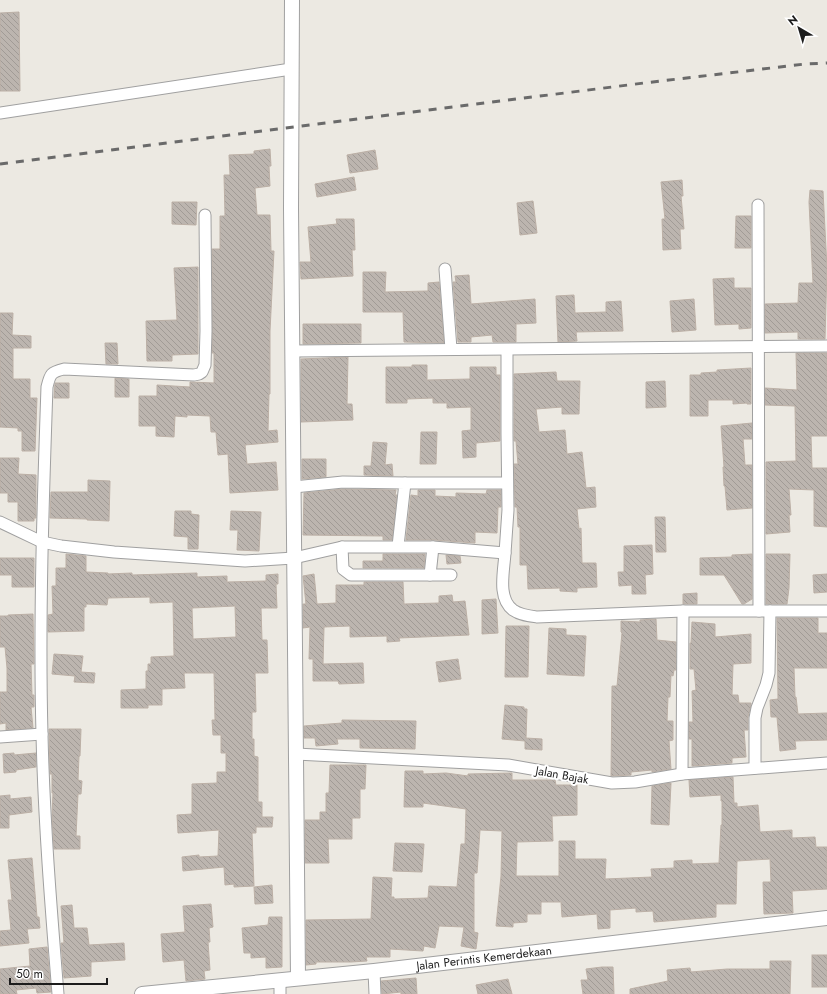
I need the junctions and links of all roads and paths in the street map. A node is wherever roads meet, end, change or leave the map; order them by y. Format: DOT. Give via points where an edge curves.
graph roads {
  1 [pos="292,0"];
  2 [pos="291,69"];
  3 [pos="0,113"];
  4 [pos="758,205"];
  5 [pos="205,214"];
  6 [pos="445,269"];
  7 [pos="827,346"];
  8 [pos="759,347"];
  9 [pos="451,349"];
  10 [pos="507,350"];
  11 [pos="293,351"];
  12 [pos="405,483"];
  13 [pos="507,483"];
  14 [pos="294,487"];
  15 [pos="0,522"];
  16 [pos="42,542"];
  17 [pos="398,546"];
  18 [pos="342,547"];
  19 [pos="433,547"];
  20 [pos="505,553"];
  21 [pos="294,558"];
  22 [pos="430,575"];
  23 [pos="451,575"];
  24 [pos="765,611"];
  25 [pos="827,611"];
  26 [pos="684,612"];
  27 [pos="42,734"];
  28 [pos="0,737"];
  29 [pos="296,754"];
  30 [pos="827,763"];
  31 [pos="755,768"];
  32 [pos="682,774"];
  33 [pos="827,918"];
  34 [pos="374,971"];
  35 [pos="298,978"];
  36 [pos="280,980"];
  37 [pos="58,994"];
  38 [pos="142,994"];
  39 [pos="280,994"];
  40 [pos="375,994"];
  1 -- 2 [label="street"];
  2 -- 3 [label="street"];
  2 -- 11 [label="street"];
  4 -- 8 [label="street"];
  5 -- 16 [label="street" via="204,369 199,374 64,369 49,376 46,387"];
  6 -- 9 [label="street"];
  7 -- 8 [label="street"];
  8 -- 10 [label="street"];
  8 -- 24 [label="street"];
  9 -- 10 [label="street"];
  9 -- 11 [label="street"];
  10 -- 13 [label="street"];
  11 -- 14 [label="street"];
  12 -- 13 [label="street"];
  12 -- 14 [label="street" via="343,482"];
  12 -- 17 [label="street"];
  13 -- 20 [label="street"];
  14 -- 21 [label="street"];
  15 -- 16 [label="street"];
  16 -- 21 [label="street" via="114,552 245,561"];
  16 -- 27 [label="street"];
  17 -- 18 [label="street"];
  17 -- 19 [label="street"];
  18 -- 21 [label="street"];
  18 -- 22 [label="street" via="343,569 351,575"];
  19 -- 20 [label="street"];
  19 -- 22 [label="street"];
  20 -- 26 [label="street" via="505,601 521,614 537,617"];
  21 -- 29 [label="street"];
  22 -- 23 [label="street"];
  24 -- 25 [label="street"];
  24 -- 26 [label="street"];
  24 -- 31 [label="street" via="769,673 755,718"];
  26 -- 32 [label="street"];
  27 -- 28 [label="street"];
  27 -- 37 [label="street" via="47,848"];
  29 -- 32 [label="street, Jalan Bajak" via="508,765 612,783"];
  29 -- 35 [label="street"];
  30 -- 31 [label="street, Jalan Bajak"];
  31 -- 32 [label="street, Jalan Bajak"];
  33 -- 34 [label="street, Jalan Perintis Kemerdekaan"];
  34 -- 35 [label="street, Jalan Perintis Kemerdekaan"];
  34 -- 40 [label="street"];
  35 -- 36 [label="street, Jalan Perintis Kemerdekaan"];
  36 -- 38 [label="street, Jalan Perintis Kemerdekaan"];
  36 -- 39 [label="street"];
}
